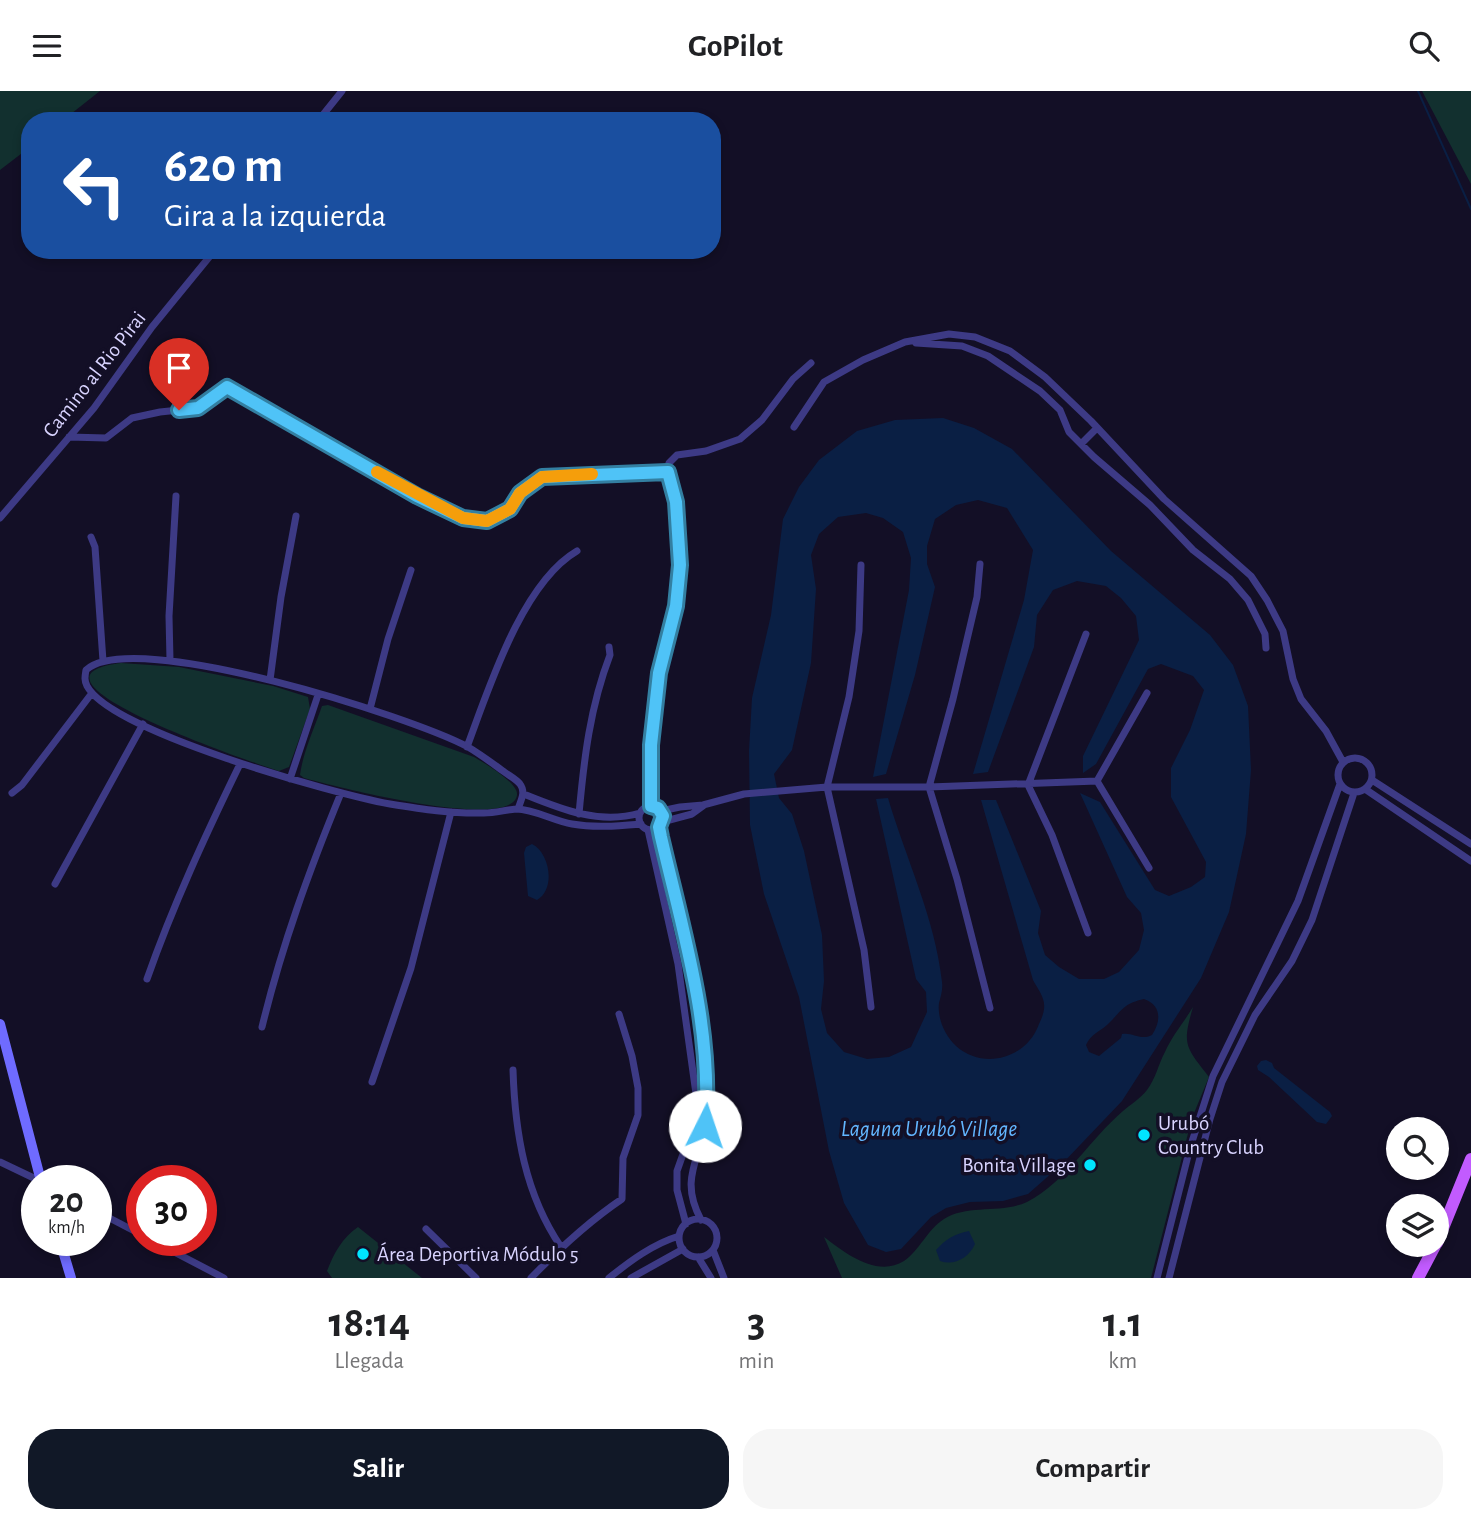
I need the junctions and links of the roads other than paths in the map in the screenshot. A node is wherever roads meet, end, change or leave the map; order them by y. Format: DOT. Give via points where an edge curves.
graph roads {
  1 [pos="342,91"];
  2 [pos="325,112"];
  3 [pos="208,259"];
  4 [pos="905,342"];
  5 [pos="811,363"];
  6 [pos="794,427"];
  7 [pos="1097,428"];
  8 [pos="69,437"];
  9 [pos="1081,444"];
  10 [pos="668,472"];
  11 [pos="176,496"];
  12 [pos="296,516"];
  13 [pos="0,518"];
  14 [pos="91,537"];
  15 [pos="577,551"];
  16 [pos="980,564"];
  17 [pos="861,565"];
  18 [pos="411,570"];
  19 [pos="1086,634"];
  20 [pos="609,647"];
  21 [pos="1266,647"];
  22 [pos="170,660"];
  23 [pos="103,661"];
  24 [pos="270,680"];
  25 [pos="92,693"];
  26 [pos="1147,693"];
  27 [pos="318,695"];
  28 [pos="370,709"];
  29 [pos="143,725"];
  30 [pos="467,747"];
  31 [pos="1343,762"];
  32 [pos="240,764"];
  33 [pos="290,779"];
  34 [pos="1372,780"];
  35 [pos="1097,781"];
  36 [pos="1339,784"];
  37 [pos="1028,785"];
  38 [pos="827,787"];
  39 [pos="929,787"];
  40 [pos="1365,789"];
  41 [pos="12,793"];
  42 [pos="341,793"];
  43 [pos="1354,793"];
  44 [pos="524,794"];
  45 [pos="703,805"];
  46 [pos="651,806"];
  47 [pos="518,809"];
  48 [pos="662,811"];
  49 [pos="451,812"];
  50 [pos="640,813"];
  51 [pos="579,814"];
  52 [pos="661,824"];
  53 [pos="644,827"];
  54 [pos="1471,844"];
  55 [pos="1471,861"];
  56 [pos="1149,868"];
  57 [pos="55,884"];
  58 [pos="1088,933"];
  59 [pos="147,979"];
  60 [pos="871,1007"];
  61 [pos="990,1009"];
  62 [pos="619,1014"];
  63 [pos="700,1018"];
  64 [pos="687,1020"];
  65 [pos="0,1024"];
  66 [pos="262,1027"];
  67 [pos="513,1070"];
  68 [pos="372,1082"];
  69 [pos="687,1145"];
  70 [pos="698,1149"];
  71 [pos="1471,1159"];
  72 [pos="0,1163"];
  73 [pos="37,1165"];
  74 [pos="1184,1169"];
  75 [pos="21,1172"];
  76 [pos="1195,1172"];
  77 [pos="1449,1212"];
  78 [pos="701,1220"];
  79 [pos="686,1224"];
  80 [pos="426,1229"];
  81 [pos="679,1236"];
  82 [pos="561,1247"];
  83 [pos="683,1249"];
  84 [pos="713,1250"];
  85 [pos="64,1256"];
  86 [pos="182,1256"];
  87 [pos="698,1257"];
  88 [pos="1429,1257"];
  89 [pos="71,1278"];
  90 [pos="224,1278"];
  91 [pos="476,1278"];
  92 [pos="531,1278"];
  93 [pos="610,1278"];
  94 [pos="631,1278"];
  95 [pos="711,1278"];
  96 [pos="724,1278"];
  97 [pos="1157,1278"];
  98 [pos="1169,1278"];
  99 [pos="1418,1278"];
  1 -- 2 [label="street"];
  3 -- 8 [label="street, Camino al Rio Pirai"];
  4 -- 6 [label="street" via="824,382"];
  4 -- 7 [label="street" via="949,334 975,337 1010,351 1045,377"];
  4 -- 9 [label="street" via="962,346 988,356 1040,391 1060,410 1069,432"];
  5 -- 10 [label="street" via="740,439 677,455"];
  7 -- 9 [label="street"];
  7 -- 31 [label="street" via="1164,499 1251,576 1283,631 1301,699"];
  8 -- 10 [label="street" via="106,438 132,418 198,408 227,387 417,496 463,518 487,521 510,509 520,493 542,477"];
  8 -- 13 [label="street, Camino al Rio Pirai"];
  9 -- 21 [label="street" via="1230,579 1254,611"];
  10 -- 46 [label="street" via="676,502 680,565 676,606 659,673 651,745"];
  11 -- 22 [label="street"];
  12 -- 24 [label="street"];
  14 -- 23 [label="street"];
  15 -- 30 [label="street" via="563,559 537,591 512,634"];
  16 -- 39 [label="street" via="977,597"];
  17 -- 38 [label="street" via="859,631 849,697"];
  18 -- 28 [label="street"];
  19 -- 37 [label="street"];
  20 -- 51 [label="street" via="593,706"];
  22 -- 23 [label="street"];
  22 -- 24 [label="street"];
  23 -- 25 [label="street" via="86,670 86,684"];
  24 -- 27 [label="street"];
  25 -- 29 [label="street"];
  25 -- 41 [label="street"];
  26 -- 35 [label="street"];
  27 -- 28 [label="street"];
  27 -- 33 [label="street"];
  28 -- 30 [label="street"];
  29 -- 32 [label="street"];
  29 -- 57 [label="street"];
  30 -- 44 [label="street" via="520,783"];
  31 -- 34 [label="street" via="1353,757 1364,760"];
  31 -- 36 [label="street" via="1337,772"];
  32 -- 33 [label="street"];
  32 -- 59 [label="street" via="191,867"];
  33 -- 42 [label="street"];
  34 -- 40 [label="street"];
  34 -- 54 [label="street"];
  35 -- 37 [label="street"];
  35 -- 56 [label="street"];
  36 -- 43 [label="street"];
  36 -- 74 [label="street" via="1298,901 1213,1076"];
  37 -- 39 [label="street"];
  37 -- 58 [label="street"];
  38 -- 39 [label="street"];
  38 -- 45 [label="street" via="748,793"];
  38 -- 60 [label="street" via="864,950"];
  39 -- 61 [label="street"];
  40 -- 43 [label="street"];
  40 -- 55 [label="street"];
  42 -- 49 [label="street"];
  42 -- 66 [label="street" via="302,888"];
  43 -- 76 [label="street" via="1312,920 1292,961 1255,1015 1222,1082"];
  44 -- 47 [label="street"];
  44 -- 51 [label="street"];
  45 -- 48 [label="street"];
  45 -- 52 [label="street" via="692,814"];
  46 -- 48 [label="street"];
  46 -- 50 [label="street"];
  47 -- 49 [label="street"];
  47 -- 53 [label="street" via="572,824"];
  48 -- 52 [label="street"];
  49 -- 68 [label="street" via="404,992"];
  50 -- 51 [label="street"];
  50 -- 53 [label="street"];
  52 -- 53 [label="street"];
  52 -- 63 [label="street"];
  53 -- 64 [label="street" via="667,907"];
  62 -- 82 [label="street" via="638,1088 638,1115 623,1158 622,1199"];
  63 -- 64 [label="street"];
  63 -- 70 [label="street" via="708,1096"];
  64 -- 69 [label="street" via="697,1101"];
  65 -- 73 [label="main road"];
  67 -- 82 [label="street" via="514,1108 524,1162 537,1203"];
  69 -- 70 [label="street"];
  69 -- 79 [label="street" via="677,1171"];
  70 -- 78 [label="street" via="690,1187"];
  71 -- 77 [label="main road"];
  72 -- 75 [label="street"];
  74 -- 76 [label="street"];
  74 -- 97 [label="street"];
  76 -- 98 [label="street"];
  78 -- 79 [label="street"];
  78 -- 84 [label="street" via="715,1230"];
  79 -- 81 [label="street"];
  80 -- 91 [label="street"];
  81 -- 83 [label="street"];
  81 -- 93 [label="street" via="627,1263"];
  82 -- 92 [label="street"];
  83 -- 87 [label="street"];
  83 -- 94 [label="street"];
  84 -- 87 [label="street"];
  84 -- 96 [label="street"];
  85 -- 89 [label="main road"];
  86 -- 90 [label="street"];
  87 -- 95 [label="street"];
  88 -- 99 [label="main road"];
}
